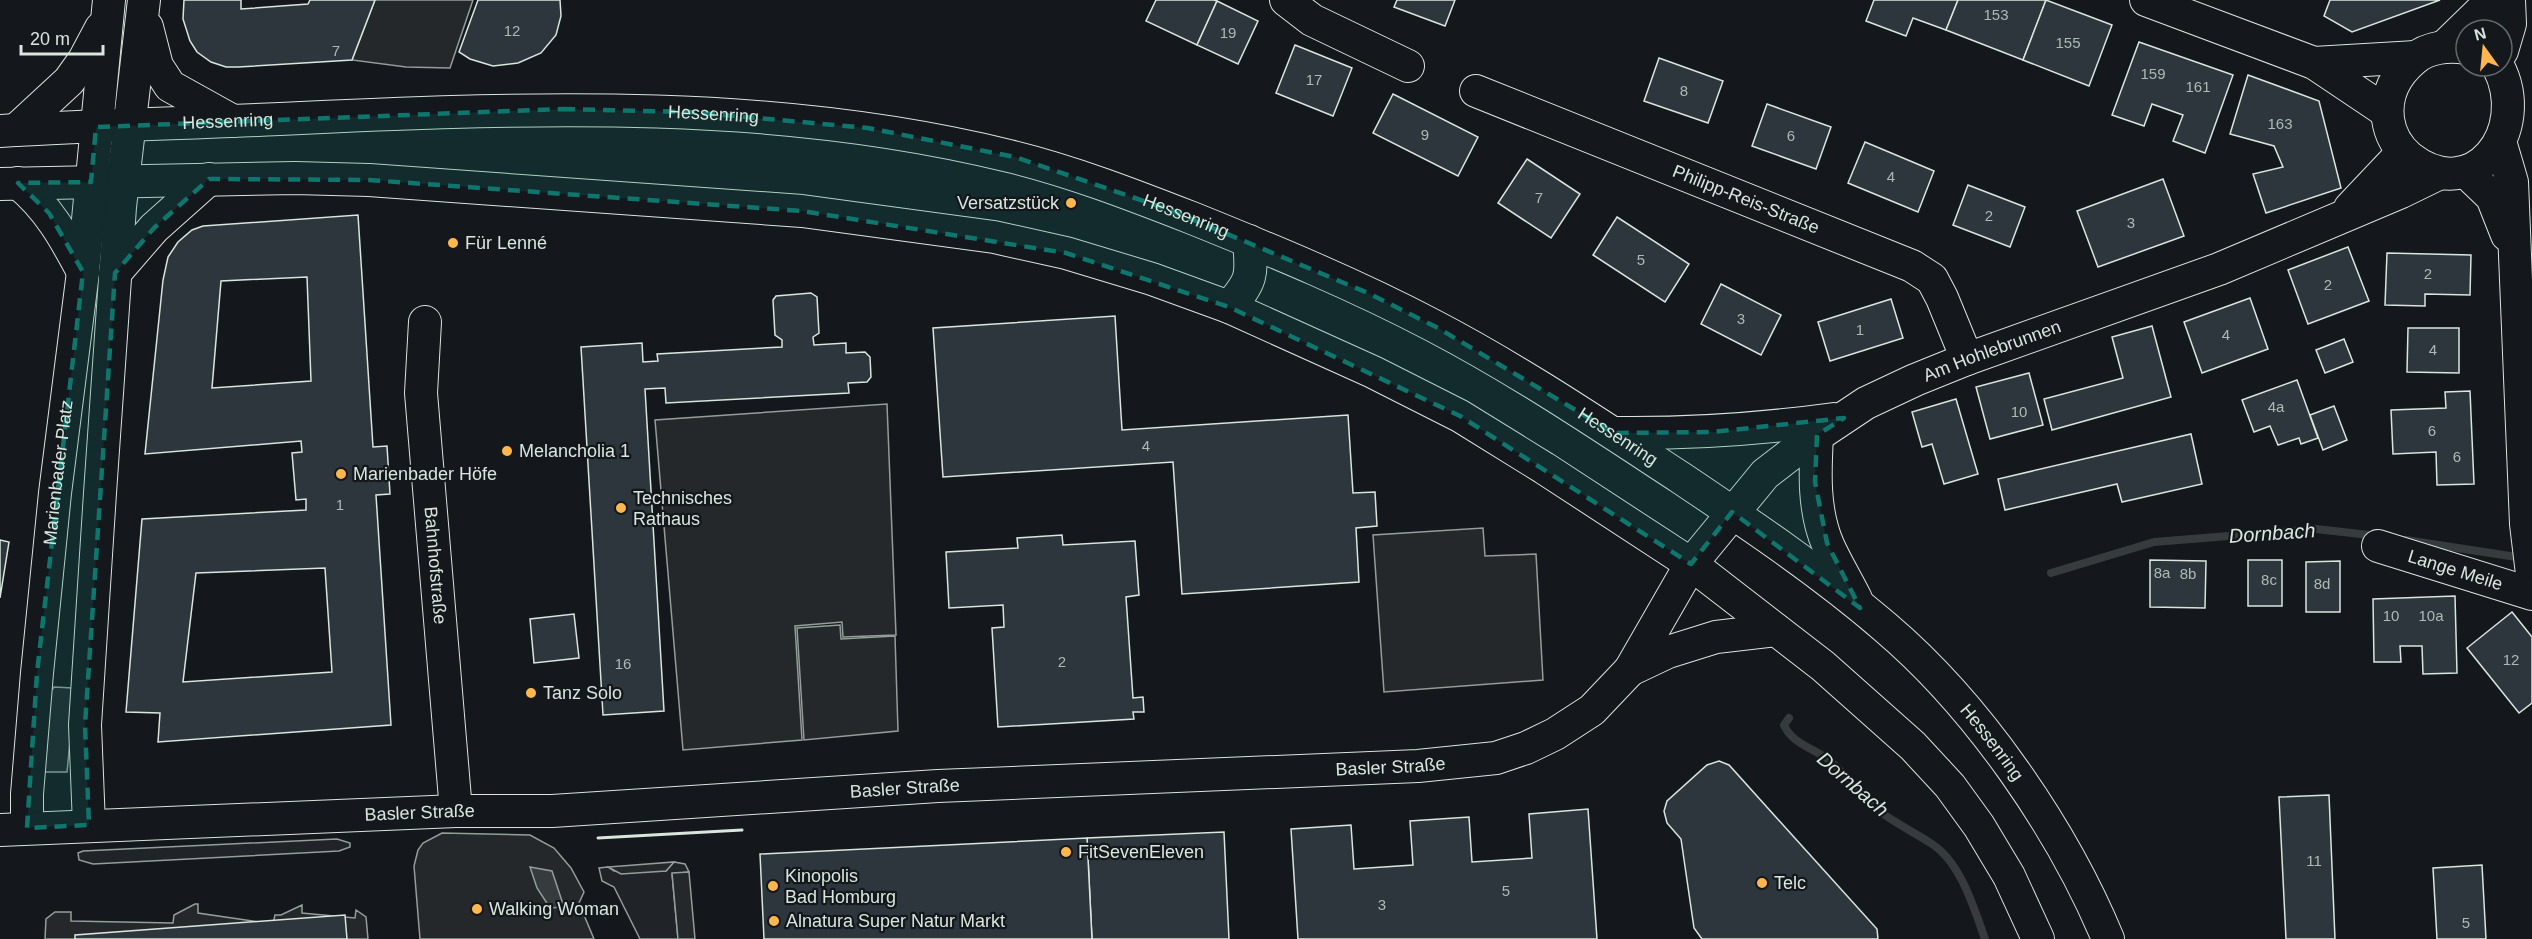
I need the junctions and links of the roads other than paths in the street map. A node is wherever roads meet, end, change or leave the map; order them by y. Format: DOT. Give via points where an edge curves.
graph roads {
  1 [pos="1287,0"];
  2 [pos="2146,0"];
  3 [pos="2497,0"];
  4 [pos="2509,0"];
  5 [pos="143,5"];
  6 [pos="108,8"];
  7 [pos="2510,18"];
  8 [pos="2442,51"];
  9 [pos="2314,63"];
  10 [pos="1408,66"];
  11 [pos="2511,78"];
  12 [pos="1476,91"];
  13 [pos="2387,111"];
  14 [pos="234,122"];
  15 [pos="129,125"];
  16 [pos="96,127"];
  17 [pos="8,130"];
  18 [pos="2516,130"];
  19 [pos="2403,152"];
  20 [pos="2453,172"];
  21 [pos="209,179"];
  22 [pos="124,181"];
  23 [pos="91,182"];
  24 [pos="9,183"];
  25 [pos="2344,215"];
  26 [pos="1250,241"];
  27 [pos="2515,255"];
  28 [pos="82,272"];
  29 [pos="115,273"];
  30 [pos="1229,307"];
  31 [pos="425,322"];
  32 [pos="1967,359"];
  33 [pos="1844,418"];
  34 [pos="1614,433"];
  35 [pos="1817,435"];
  36 [pos="2528,493"];
  37 [pos="1732,512"];
  38 [pos="2378,546"];
  39 [pos="1690,564"];
  40 [pos="2532,574"];
  41 [pos="2532,594"];
  42 [pos="1860,608"];
  43 [pos="1776,630"];
  44 [pos="1630,670"];
  45 [pos="88,672"];
  46 [pos="37,674"];
  47 [pos="456,811"];
  48 [pos="89,825"];
  49 [pos="14,829"];
  50 [pos="2038,939"];
  51 [pos="2108,939"];
  1 -- 10 [label="street" via="1312,20"];
  2 -- 9 [label="street"];
  3 -- 8 [label="street" via="2481,10"];
  4 -- 7 [label="street"];
  5 -- 14 [label="street" via="157,66 170,86"];
  5 -- 15 [label="street"];
  6 -- 16 [label="street, Marienbader Platz"];
  6 -- 17 [label="street, Marienbader Platz" via="84,60 69,81"];
  8 -- 9 [label="street"];
  8 -- 13 [label="street" via="2400,72 2390,90"];
  9 -- 13 [label="street"];
  11 -- 18 [label="street, Lange Meile"];
  12 -- 32 [label="street, Philipp-Reis-Straße" via="1912,266 1932,279"];
  13 -- 19 [label="street" via="2392,133"];
  14 -- 15 [label="street, Hessenring"];
  14 -- 26 [label="street, Hessenring" via="563,109 797,119 925,138 1015,157 1114,189"];
  15 -- 16 [label="street, Hessenring"];
  15 -- 22 [label="street"];
  16 -- 17 [label="street, Hessenring"];
  16 -- 23 [label="street, Marienbader Platz"];
  18 -- 20 [label="street, Am Hohlebrunnen" via="2486,163"];
  18 -- 27 [label="street, Lange Meile" via="2512,182"];
  19 -- 20 [label="street, Lange Meile" via="2420,165"];
  19 -- 25 [label="street, Am Hohlebrunnen"];
  20 -- 25 [label="street, Am Hohlebrunnen"];
  20 -- 27 [label="street, Lange Meile" via="2492,197"];
  21 -- 22 [label="street"];
  21 -- 29 [label="street" via="154,228"];
  21 -- 30 [label="street" via="369,180 802,211 994,237 1066,253"];
  22 -- 23 [label="street"];
  22 -- 29 [label="street"];
  23 -- 24 [label="street"];
  23 -- 28 [label="street, Marienbader Platz"];
  24 -- 28 [label="street" via="36,197"];
  25 -- 32 [label="street, Am Hohlebrunnen" via="2219,268"];
  26 -- 30 [label="street" via="1251,270 1246,287"];
  26 -- 34 [label="street, Hessenring" via="1438,328"];
  27 -- 36 [label="street, Lange Meile"];
  28 -- 46 [label="street, Marienbader Platz"];
  29 -- 45 [label="street"];
  30 -- 39 [label="street" via="1460,416"];
  31 -- 47 [label="street, Bahnhofstraße" via="421,393"];
  32 -- 33 [label="street, Am Hohlebrunnen" via="1866,403"];
  33 -- 34 [label="street" via="1713,432"];
  33 -- 35 [label="street, Am Hohlebrunnen"];
  34 -- 37 [label="street, Hessenring"];
  35 -- 37 [label="street, Am Hohlebrunnen" via="1765,474"];
  35 -- 42 [label="street" via="1818,509 1827,543"];
  36 -- 40 [label="street, Lange Meile" via="2526,524"];
  37 -- 39 [label="street, Am Hohlebrunnen"];
  37 -- 42 [label="street, Hessenring"];
  38 -- 41 [label="street, Lange Meile"];
  39 -- 43 [label="street"];
  39 -- 44 [label="street, Basler Straße"];
  42 -- 51 [label="street, Hessenring" via="1887,628 1977,723 2062,847"];
  43 -- 44 [label="street" via="1716,637 1668,652"];
  43 -- 50 [label="street" via="1869,705 1950,786 2009,876"];
  44 -- 47 [label="street, Basler Straße" via="1593,710 1555,734 1496,758 938,786 552,811"];
  45 -- 46 [label="street" via="70,678"];
  45 -- 48 [label="street" via="85,725"];
  46 -- 49 [label="street, Marienbader Platz" via="27,794"];
  47 -- 48 [label="street, Basler Straße"];
  48 -- 49 [label="street, Basler Straße"];
}
